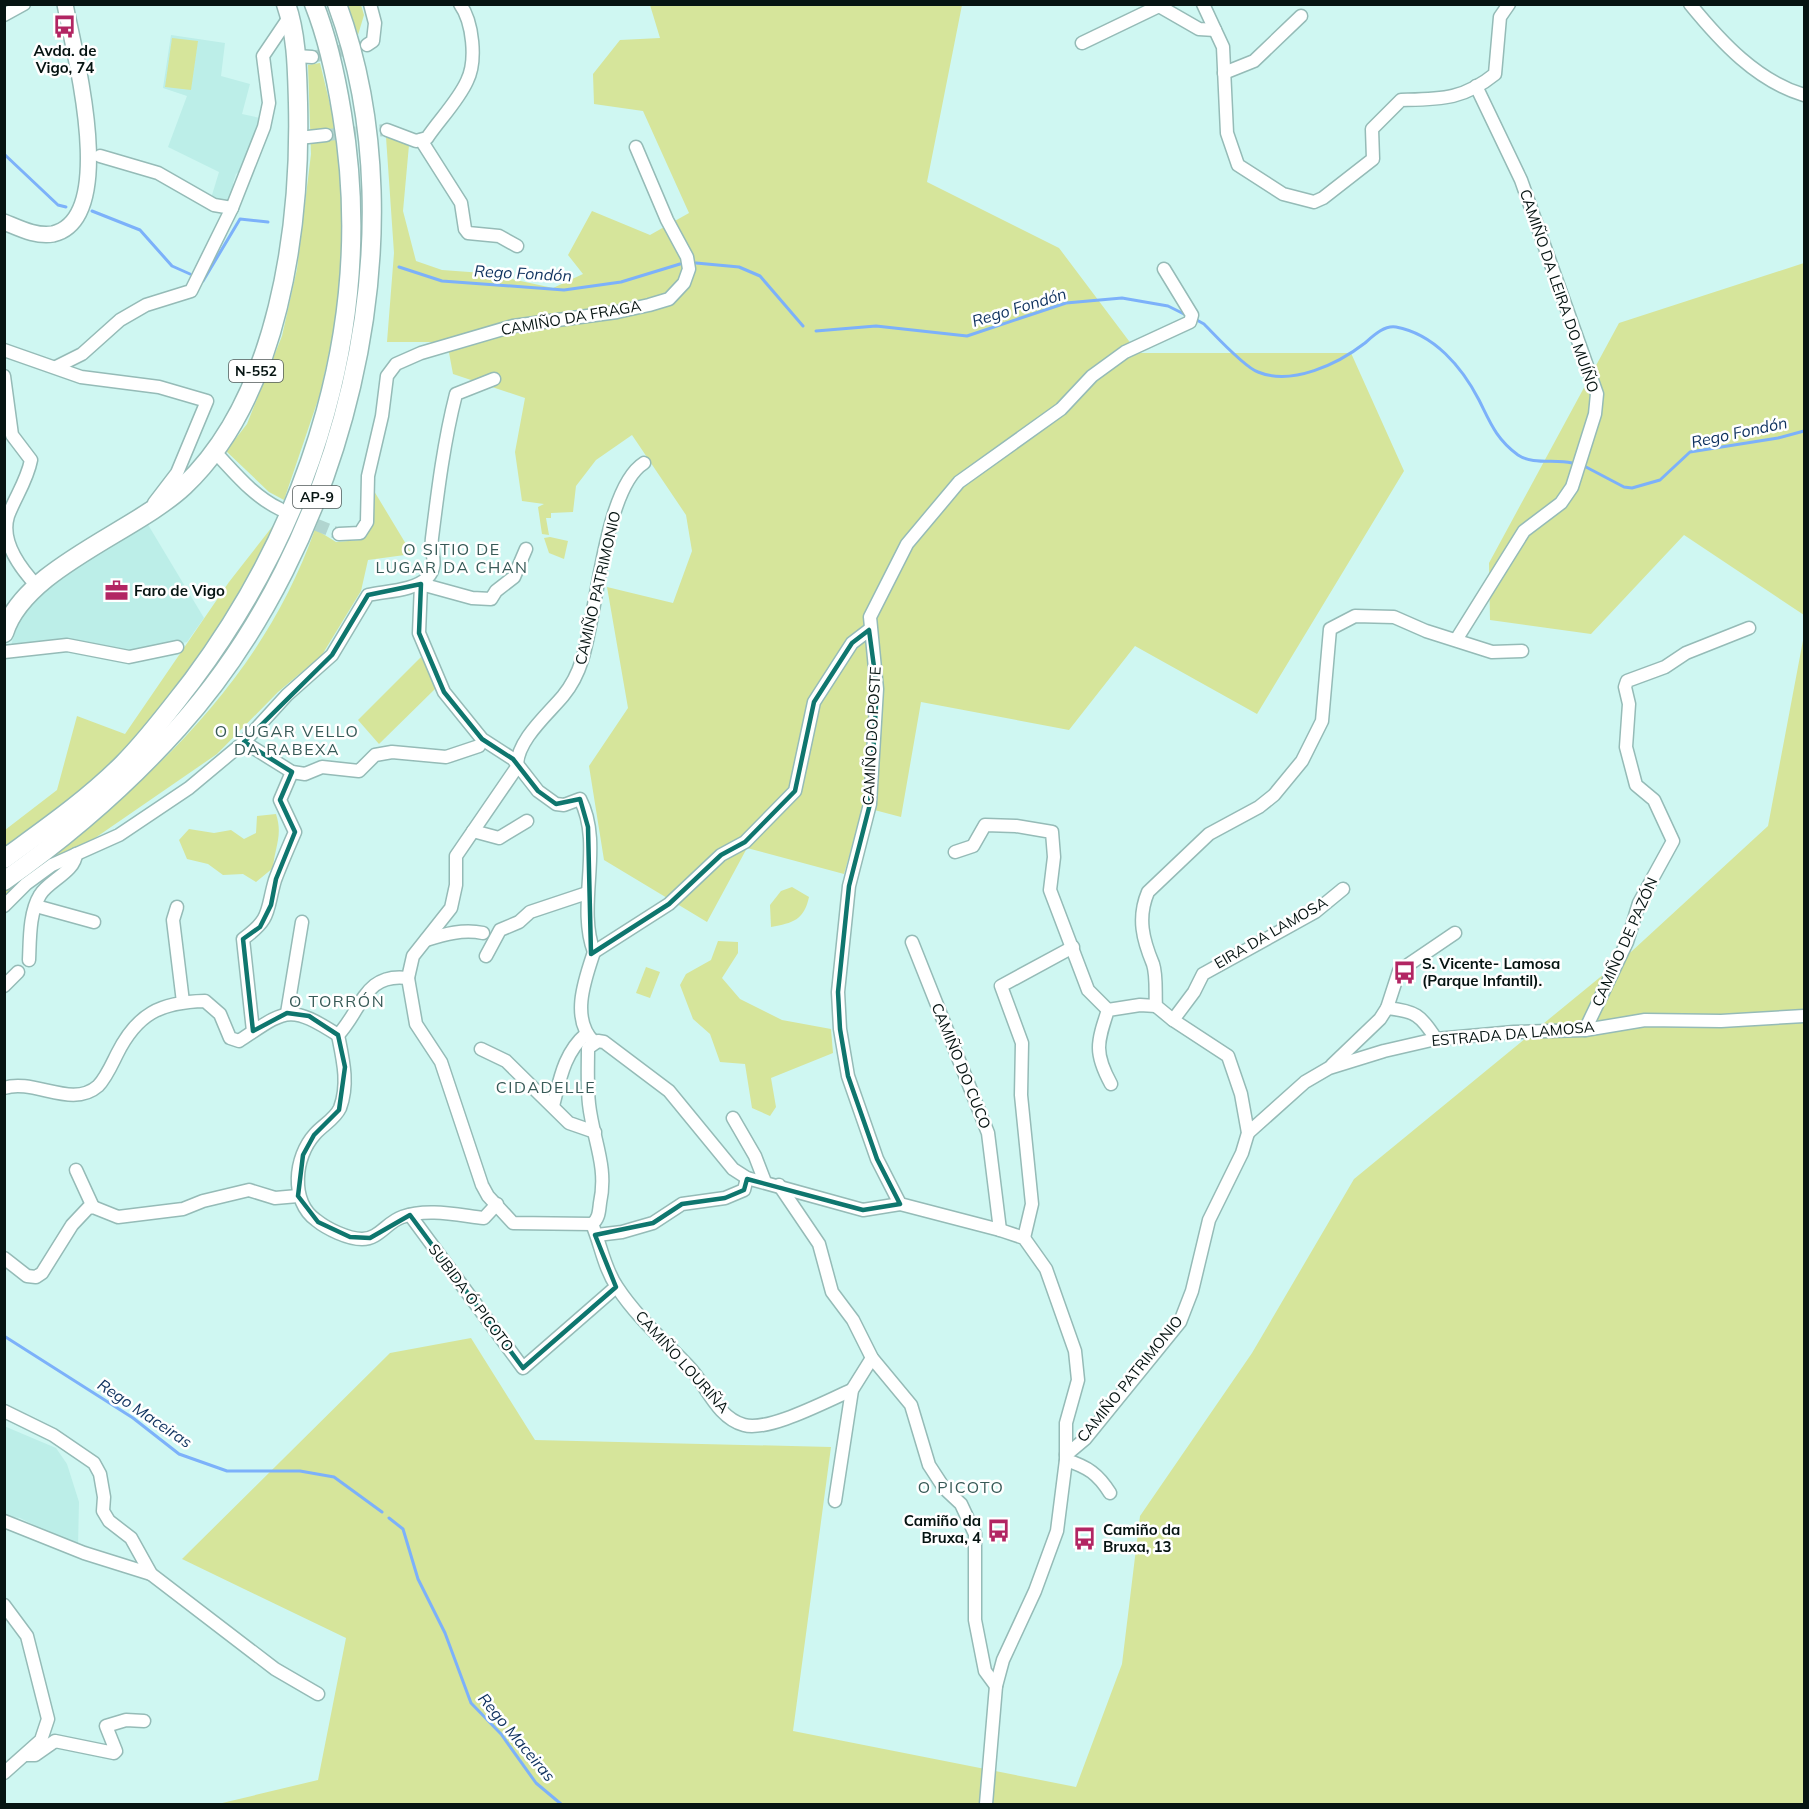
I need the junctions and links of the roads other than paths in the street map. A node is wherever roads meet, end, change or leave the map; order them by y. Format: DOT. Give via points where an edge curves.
graph roads {
  1 [pos="24,4"];
  2 [pos="65,4"];
  3 [pos="314,4"];
  4 [pos="337,4"];
  5 [pos="370,4"];
  6 [pos="460,4"];
  7 [pos="1203,4"];
  8 [pos="1509,4"];
  9 [pos="1690,4"];
  10 [pos="288,10"];
  11 [pos="4,15"];
  12 [pos="1301,16"];
  13 [pos="1215,30"];
  14 [pos="1082,43"];
  15 [pos="367,45"];
  16 [pos="1224,73"];
  17 [pos="1476,86"];
  18 [pos="1804,95"];
  19 [pos="387,130"];
  20 [pos="326,135"];
  21 [pos="299,138"];
  22 [pos="421,140"];
  23 [pos="636,147"];
  24 [pos="100,156"];
  25 [pos="232,208"];
  26 [pos="4,222"];
  27 [pos="517,246"];
  28 [pos="1164,269"];
  29 [pos="4,350"];
  30 [pos="56,367"];
  31 [pos="4,376"];
  32 [pos="494,379"];
  33 [pos="215,452"];
  34 [pos="644,463"];
  35 [pos="280,509"];
  36 [pos="146,515"];
  37 [pos="339,534"];
  38 [pos="526,549"];
  39 [pos="421,584"];
  40 [pos="37,586"];
  41 [pos="1749,628"];
  42 [pos="869,630"];
  43 [pos="4,633"];
  44 [pos="1456,640"];
  45 [pos="177,646"];
  46 [pos="1522,651"];
  47 [pos="4,652"];
  48 [pos="244,742"];
  49 [pos="479,746"];
  50 [pos="517,767"];
  51 [pos="292,772"];
  52 [pos="527,821"];
  53 [pos="473,831"];
  54 [pos="955,852"];
  55 [pos="76,854"];
  56 [pos="4,859"];
  57 [pos="4,881"];
  58 [pos="1343,889"];
  59 [pos="587,893"];
  60 [pos="4,906"];
  61 [pos="36,906"];
  62 [pos="177,906"];
  63 [pos="94,922"];
  64 [pos="302,922"];
  65 [pos="483,933"];
  66 [pos="1455,933"];
  67 [pos="425,941"];
  68 [pos="912,942"];
  69 [pos="1074,947"];
  70 [pos="594,952"];
  71 [pos="486,956"];
  72 [pos="29,960"];
  73 [pos="18,972"];
  74 [pos="408,978"];
  75 [pos="4,986"];
  76 [pos="183,1002"];
  77 [pos="1156,1006"];
  78 [pos="1387,1008"];
  79 [pos="1108,1010"];
  80 [pos="287,1013"];
  81 [pos="1804,1016"];
  82 [pos="1173,1020"];
  83 [pos="1585,1030"];
  84 [pos="253,1031"];
  85 [pos="338,1035"];
  86 [pos="590,1038"];
  87 [pos="1436,1039"];
  88 [pos="481,1049"];
  89 [pos="1329,1068"];
  90 [pos="1111,1084"];
  91 [pos="5,1085"];
  92 [pos="552,1106"];
  93 [pos="733,1118"];
  94 [pos="594,1132"];
  95 [pos="1248,1134"];
  96 [pos="76,1170"];
  97 [pos="747,1178"];
  98 [pos="765,1182"];
  99 [pos="779,1185"];
  100 [pos="298,1197"];
  101 [pos="497,1204"];
  102 [pos="900,1204"];
  103 [pos="93,1207"];
  104 [pos="410,1215"];
  105 [pos="594,1229"];
  106 [pos="1000,1230"];
  107 [pos="1024,1238"];
  108 [pos="4,1258"];
  109 [pos="616,1287"];
  110 [pos="872,1358"];
  111 [pos="852,1390"];
  112 [pos="4,1411"];
  113 [pos="1066,1458"];
  114 [pos="1110,1493"];
  115 [pos="836,1501"];
  116 [pos="4,1521"];
  117 [pos="151,1574"];
  118 [pos="4,1605"];
  119 [pos="996,1686"];
  120 [pos="318,1694"];
  121 [pos="144,1721"];
  122 [pos="24,1755"];
  123 [pos="4,1773"];
  124 [pos="987,1804"];
  1 -- 11 [label="street"];
  2 -- 26 [label="main road" via="88,137 87,181 80,210 71,224 53,234 29,232"];
  3 -- 56 [label="highway, AP-9" via="336,79 349,155 353,227 346,316 333,385 302,488 225,634 162,720 123,764"];
  4 -- 57 [label="highway, AP-9" via="367,132 372,215 368,299 354,380 332,458 303,531 267,601 230,660 180,727 105,804"];
  5 -- 15 [label="street" via="375,23 373,41"];
  6 -- 22 [label="street" via="471,39 471,69 467,81 427,138"];
  7 -- 13 [label="street"];
  8 -- 17 [label="street" via="1500,17 1495,74"];
  9 -- 18 [label="street" via="1719,39 1759,75 1785,90"];
  10 -- 21 [label="highway, N-552" via="304,56"];
  10 -- 25 [label="street" via="263,56 269,103 264,127"];
  12 -- 16 [label="street" via="1254,61"];
  13 -- 14 [label="street" via="1199,29 1159,6"];
  13 -- 16 [label="street" via="1222,47"];
  16 -- 17 [label="street" via="1227,133 1238,165 1283,194 1314,202 1373,159 1372,129 1401,100 1448,99"];
  17 -- 44 [label="street, CAMIÑO DA LEIRA DO MUÍÑO" via="1521,180 1597,394 1595,414 1572,487 1561,503 1524,531"];
  19 -- 22 [label="street"];
  20 -- 21 [label="street"];
  21 -- 33 [label="highway, N-552" via="290,242 274,317 234,423"];
  22 -- 27 [label="street" via="461,203 468,233 499,236"];
  23 -- 37 [label="street, CAMIÑO DA FRAGA" via="687,257 689,269 684,283 669,299 649,305 513,326 396,364 387,376 368,476 367,522 360,533"];
  24 -- 25 [label="street" via="158,173 214,205"];
  25 -- 30 [label="street" via="191,291 146,305 120,320 82,354"];
  28 -- 42 [label="street, CAMIÑO DO POSTE" via="1192,315 1190,322 1125,352 1092,376 1061,409 959,482 907,544 870,617"];
  29 -- 30 [label="street"];
  30 -- 36 [label="street" via="81,377 159,387 207,401 177,473"];
  31 -- 40 [label="street" via="12,435 31,460 6,520 8,539 19,566"];
  32 -- 39 [label="street" via="456,394 445,438 431,543 435,562"];
  33 -- 35 [label="street" via="251,490"];
  33 -- 36 [label="highway, N-552" via="184,486"];
  34 -- 50 [label="street, CAMIÑO PATRIMONIO" via="630,473 616,509 577,676 537,724 517,758"];
  36 -- 40 [label="highway, N-552"];
  38 -- 39 [label="street" via="514,577 491,599 471,598"];
  39 -- 48 [label="street" via="368,595 332,655 287,695"];
  39 -- 50 [label="street" via="419,633 444,693 482,739 508,754"];
  40 -- 43 [label="highway, N-552"];
  41 -- 83 [label="street, CAMIÑO DE PAZÓN" via="1686,653 1665,667 1627,681 1624,687 1629,704 1626,747 1636,785 1654,800 1672,841 1639,903 1627,942"];
  42 -- 70 [label="street" via="852,643 814,702 795,791 745,842 721,855 669,904"];
  42 -- 102 [label="street, CAMIÑO DO POSTE" via="877,689 870,804 849,886 838,992 848,1076 877,1159"];
  44 -- 46 [label="street" via="1492,652"];
  44 -- 77 [label="street" via="1394,617 1355,616 1330,629 1322,721 1302,761 1259,807 1209,834 1148,892 1142,905 1142,938 1154,966"];
  45 -- 47 [label="street" via="129,657 67,645"];
  48 -- 51 [label="street"];
  48 -- 55 [label="street" via="189,788 119,835"];
  49 -- 51 [label="street" via="446,757 392,752 375,755 359,771 322,767 305,774"];
  50 -- 53 [label="street, CAMIÑO PATRIMONIO"];
  50 -- 59 [label="street" via="556,804 580,799 588,827"];
  51 -- 84 [label="street" via="280,800 295,832 276,879 271,905 260,927 243,939"];
  52 -- 53 [label="street" via="499,838"];
  53 -- 67 [label="street, CAMIÑO PATRIMONIO" via="456,856 451,908"];
  54 -- 69 [label="street" via="973,846 985,825 1052,832 1050,890"];
  55 -- 60 [label="street" via="52,865"];
  55 -- 61 [label="street" via="70,866 40,894"];
  58 -- 82 [label="street, EIRA DA LAMOSA" via="1315,912 1203,974"];
  59 -- 70 [label="street"];
  59 -- 71 [label="street" via="530,912 500,930"];
  61 -- 63 [label="street"];
  61 -- 72 [label="street"];
  62 -- 76 [label="street" via="173,920"];
  64 -- 80 [label="street"];
  65 -- 67 [label="street" via="454,932"];
  66 -- 78 [label="street" via="1399,971"];
  67 -- 74 [label="street, CAMIÑO PATRIMONIO" via="413,956"];
  68 -- 106 [label="street, CAMIÑO DO CUCO" via="988,1133"];
  69 -- 79 [label="street" via="1088,990"];
  69 -- 107 [label="street" via="1001,986 1022,1043 1021,1095 1032,1204"];
  70 -- 86 [label="street" via="581,992"];
  73 -- 75 [label="street"];
  74 -- 85 [label="street" via="394,976 377,982"];
  74 -- 101 [label="street" via="416,1024 441,1062 482,1185"];
  76 -- 84 [label="street" via="205,1000 220,1014 230,1038 239,1041"];
  76 -- 91 [label="street" via="151,1012 129,1031 98,1085 84,1094"];
  77 -- 79 [label="street"];
  77 -- 82 [label="street"];
  78 -- 87 [label="street" via="1409,1010 1424,1020"];
  78 -- 89 [label="street" via="1363,1038"];
  79 -- 90 [label="street" via="1098,1051 1099,1062"];
  80 -- 84 [label="street"];
  80 -- 85 [label="street" via="309,1016"];
  81 -- 83 [label="street, ESTRADA DA LAMOSA" via="1645,1020"];
  82 -- 95 [label="street" via="1228,1056 1241,1094"];
  83 -- 87 [label="street, ESTRADA DA LAMOSA"];
  85 -- 100 [label="street" via="345,1090 339,1110 314,1135 303,1155"];
  86 -- 92 [label="street" via="573,1045"];
  86 -- 94 [label="street" via="588,1100"];
  86 -- 97 [label="street" via="604,1042 669,1091 733,1169"];
  87 -- 89 [label="street, ESTRADA DA LAMOSA"];
  88 -- 92 [label="street" via="506,1061"];
  89 -- 95 [label="street, ESTRADA DA LAMOSA" via="1305,1082"];
  92 -- 94 [label="street" via="569,1123"];
  93 -- 98 [label="street"];
  94 -- 105 [label="street" via="601,1152 603,1190"];
  95 -- 113 [label="street, CAMIÑO PATRIMONIO" via="1227,1188 1209,1220 1192,1291 1180,1322"];
  96 -- 103 [label="street"];
  97 -- 98 [label="street"];
  97 -- 105 [label="street" via="744,1190 725,1198 682,1204 652,1223 622,1232"];
  98 -- 99 [label="street"];
  99 -- 102 [label="street" via="863,1210"];
  99 -- 110 [label="street" via="819,1245 832,1292 853,1320"];
  100 -- 103 [label="street" via="275,1198 249,1190 183,1209 118,1217"];
  100 -- 104 [label="street" via="306,1212 318,1222 362,1239 377,1235 398,1218"];
  101 -- 104 [label="street" via="484,1218"];
  101 -- 105 [label="street" via="513,1223"];
  102 -- 106 [label="street"];
  103 -- 108 [label="street" via="72,1225 36,1277 27,1276"];
  104 -- 109 [label="street, SUBIDA Ó PICOTO" via="523,1368"];
  105 -- 109 [label="street, CAMIÑO LOURIÑA"];
  106 -- 107 [label="street"];
  107 -- 113 [label="street" via="1046,1269 1075,1351 1078,1380 1066,1423"];
  109 -- 111 [label="street, CAMIÑO LOURIÑA" via="650,1330 693,1371 709,1396 745,1426 792,1417"];
  110 -- 111 [label="street"];
  110 -- 119 [label="street" via="911,1405 929,1465 961,1504 975,1534 975,1620 986,1671"];
  111 -- 115 [label="street"];
  112 -- 117 [label="street" via="53,1435 94,1463 104,1497 103,1512 131,1538"];
  113 -- 114 [label="street" via="1100,1477"];
  113 -- 119 [label="street" via="1057,1531 1003,1660"];
  116 -- 117 [label="street"];
  117 -- 120 [label="street" via="275,1669"];
  118 -- 122 [label="street" via="27,1636 48,1719 40,1740"];
  119 -- 124 [label="street"];
  121 -- 122 [label="street" via="126,1720 106,1726 114,1753 55,1741 35,1755"];
  122 -- 123 [label="street"];
}
